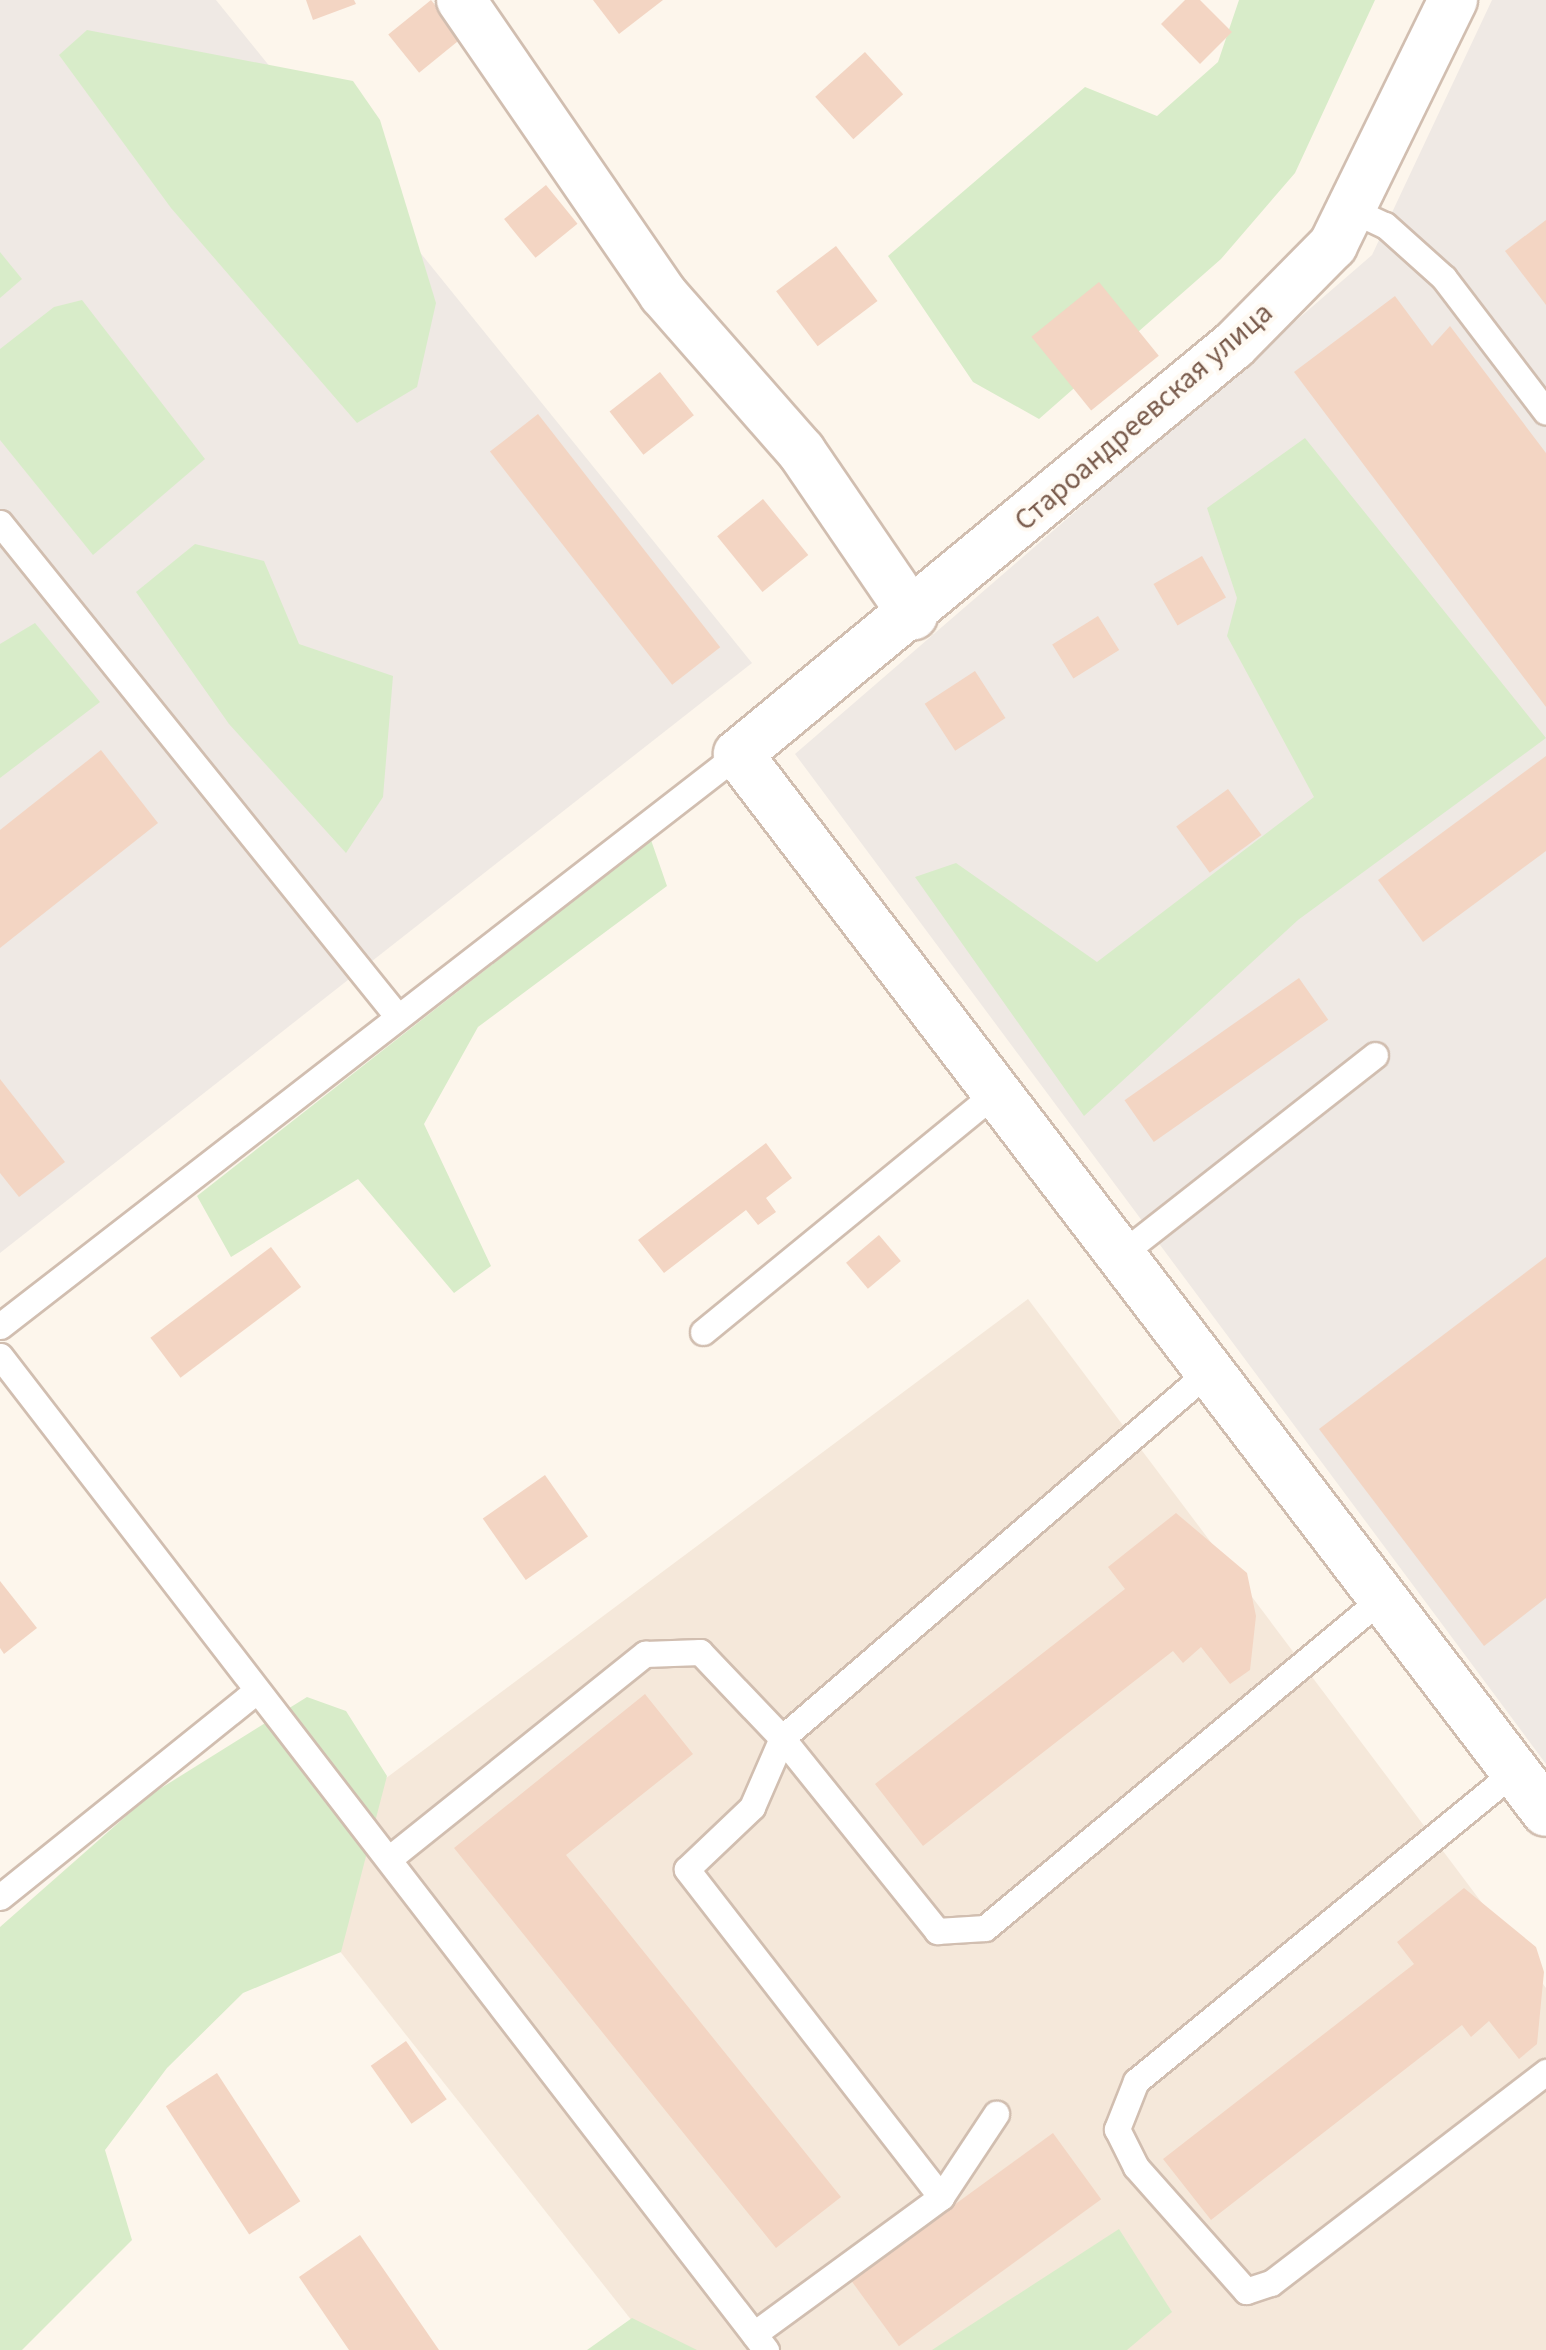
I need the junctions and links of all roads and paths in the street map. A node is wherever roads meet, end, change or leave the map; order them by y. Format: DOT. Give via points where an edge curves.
graph roads {
  1 [pos="461,0"];
  2 [pos="1453,0"];
  3 [pos="1350,209"];
  4 [pos="1546,412"];
  5 [pos="0,522"];
  6 [pos="913,615"];
  7 [pos="738,754"];
  8 [pos="394,1012"];
  9 [pos="1375,1055"];
  10 [pos="995,1093"];
  11 [pos="1120,1255"];
  12 [pos="0,1326"];
  13 [pos="703,1332"];
  14 [pos="0,1356"];
  15 [pos="1209,1372"];
  16 [pos="1381,1600"];
  17 [pos="256,1691"];
  18 [pos="782,1738"];
  19 [pos="1515,1771"];
  20 [pos="1546,1812"];
  21 [pos="390,1858"];
  22 [pos="0,1897"];
  23 [pos="1546,2072"];
  24 [pos="996,2114"];
  25 [pos="941,2197"];
  26 [pos="760,2342"];
  1 -- 6 [label="street" via="663,294 802,451"];
  2 -- 3 [label="street, Староандреевская улица"];
  3 -- 4 [label="lane" via="1386,225 1444,278"];
  3 -- 6 [label="street, Староандреевская улица" via="1333,245 1234,345"];
  5 -- 8 [label="lane"];
  6 -- 7 [label="street, Староандреевская улица"];
  7 -- 8 [label="lane"];
  7 -- 10 [label="street"];
  8 -- 12 [label="lane"];
  9 -- 11 [label="lane"];
  10 -- 11 [label="street"];
  10 -- 13 [label="lane"];
  11 -- 15 [label="street"];
  14 -- 17 [label="lane"];
  15 -- 16 [label="street"];
  15 -- 18 [label="lane"];
  16 -- 18 [label="lane" via="986,1928 937,1930"];
  16 -- 19 [label="street"];
  17 -- 21 [label="lane"];
  17 -- 22 [label="lane"];
  18 -- 21 [label="lane" via="700,1652 645,1654"];
  18 -- 25 [label="lane" via="752,1808 687,1869"];
  19 -- 20 [label="street"];
  19 -- 23 [label="lane" via="1136,2081 1117,2129 1136,2167 1246,2291 1271,2283"];
  21 -- 26 [label="lane"];
  24 -- 25 [label="lane"];
  25 -- 26 [label="lane"];
}
